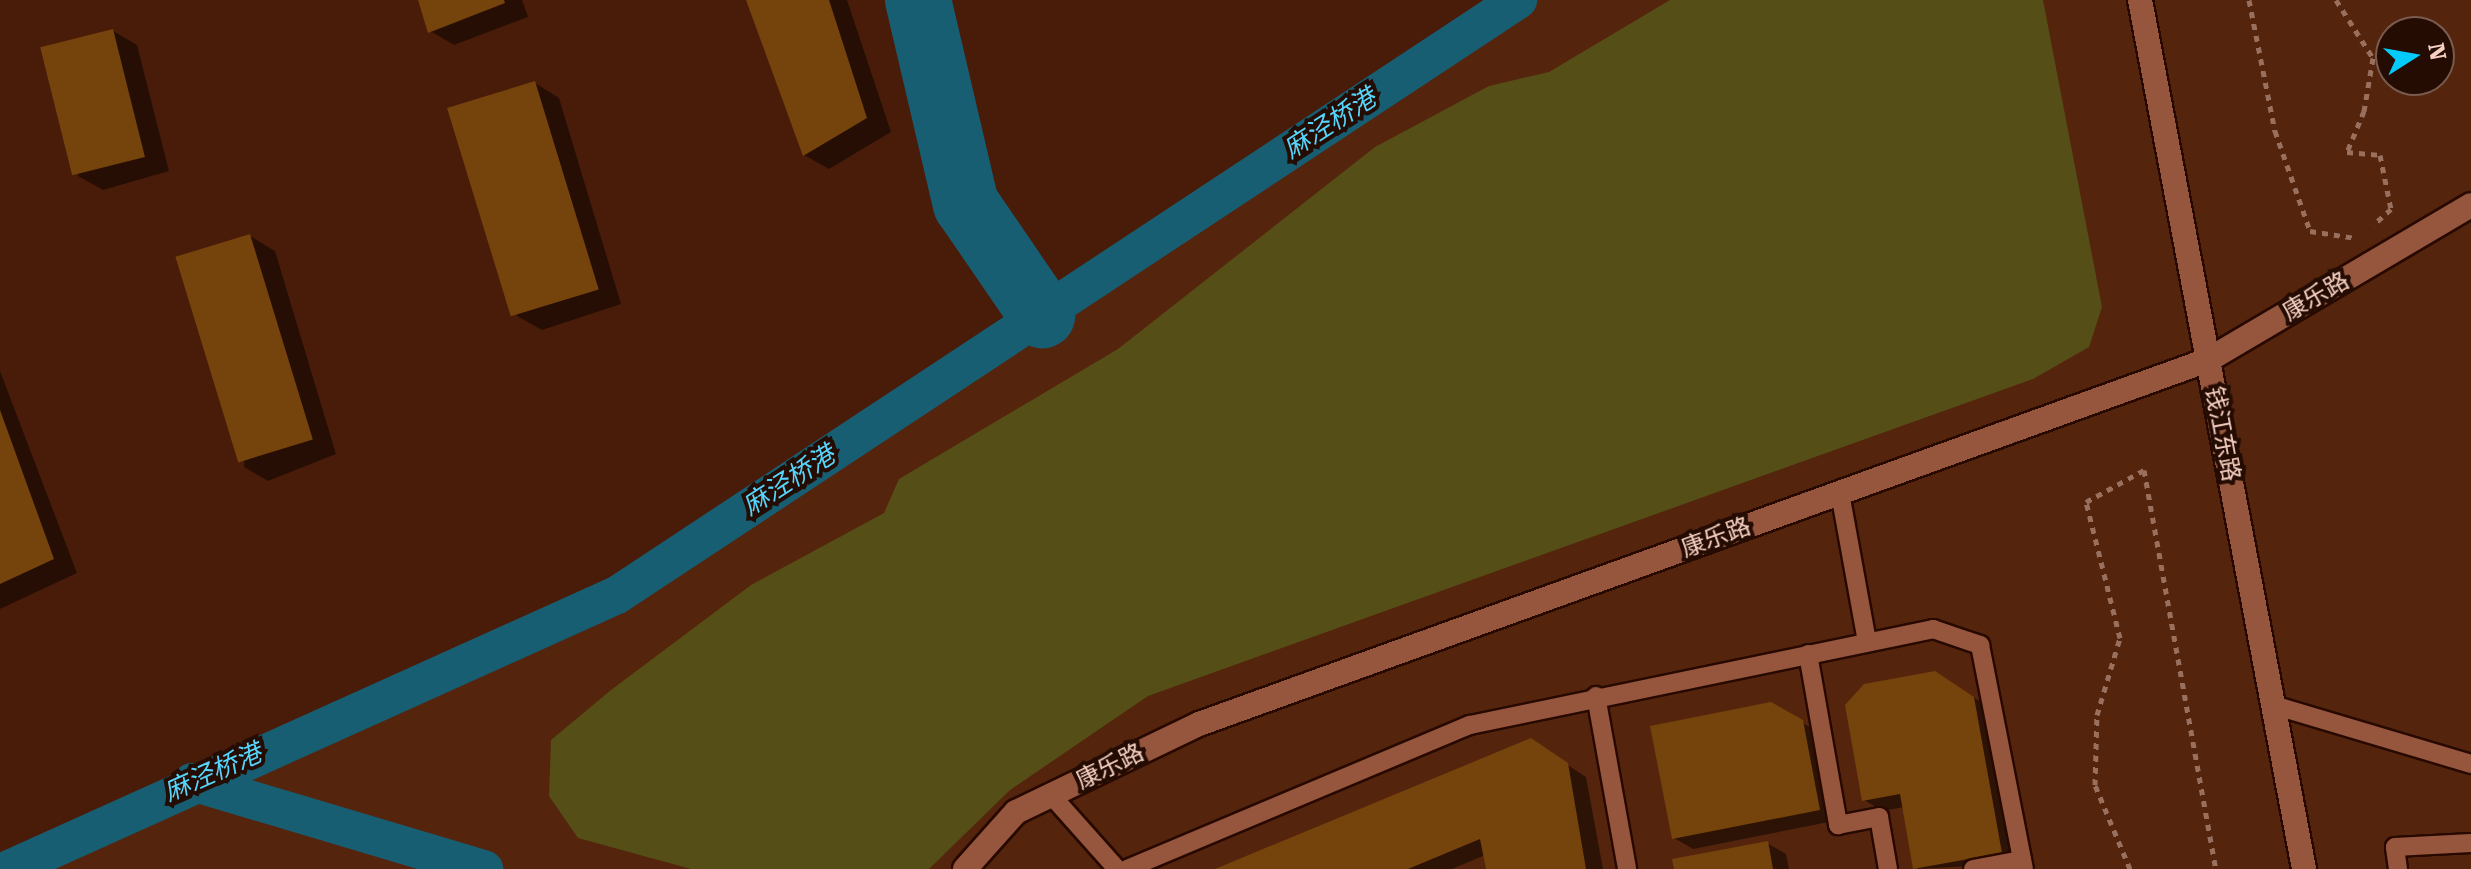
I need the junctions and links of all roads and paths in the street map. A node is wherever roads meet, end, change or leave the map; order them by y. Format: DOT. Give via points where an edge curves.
graph roads {
  1 [pos="2140,0"];
  2 [pos="2249,0"];
  3 [pos="2336,0"];
  4 [pos="2471,205"];
  5 [pos="2208,360"];
  6 [pos="1840,493"];
  7 [pos="1867,642"];
  8 [pos="1808,654"];
  9 [pos="1596,696"];
  10 [pos="2273,705"];
  11 [pos="2471,764"];
  12 [pos="1052,796"];
  13 [pos="2471,843"];
  14 [pos="2023,865"];
  15 [pos="965,869"];
  16 [pos="1117,869"];
  17 [pos="1127,869"];
  18 [pos="1627,869"];
  19 [pos="1888,869"];
  20 [pos="1973,869"];
  21 [pos="2130,869"];
  22 [pos="2216,869"];
  23 [pos="2304,869"];
  24 [pos="2398,869"];
  1 -- 5 [label="street, 钱江东路"];
  2 -- 3 [label="path" via="2275,131 2310,231 2358,238 2391,209 2380,155 2347,152 2364,111 2373,58"];
  4 -- 5 [label="street, 康乐路"];
  5 -- 6 [label="street, 康乐路"];
  5 -- 10 [label="street, 钱江东路"];
  6 -- 7 [label="lane"];
  6 -- 12 [label="street, 康乐路" via="1199,724"];
  7 -- 8 [label="lane"];
  7 -- 14 [label="lane" via="1933,629 1980,645"];
  8 -- 9 [label="lane"];
  8 -- 19 [label="lane" via="1838,825 1879,817"];
  9 -- 17 [label="lane" via="1470,725"];
  9 -- 18 [label="lane"];
  10 -- 11 [label="lane"];
  10 -- 23 [label="street, 钱江东路"];
  12 -- 15 [label="street, 康乐路" via="1016,812"];
  12 -- 16 [label="lane"];
  13 -- 24 [label="lane" via="2395,847"];
  14 -- 20 [label="lane"];
  21 -- 22 [label="path" via="2095,785 2097,715 2120,638 2086,502 2144,470"];
}
